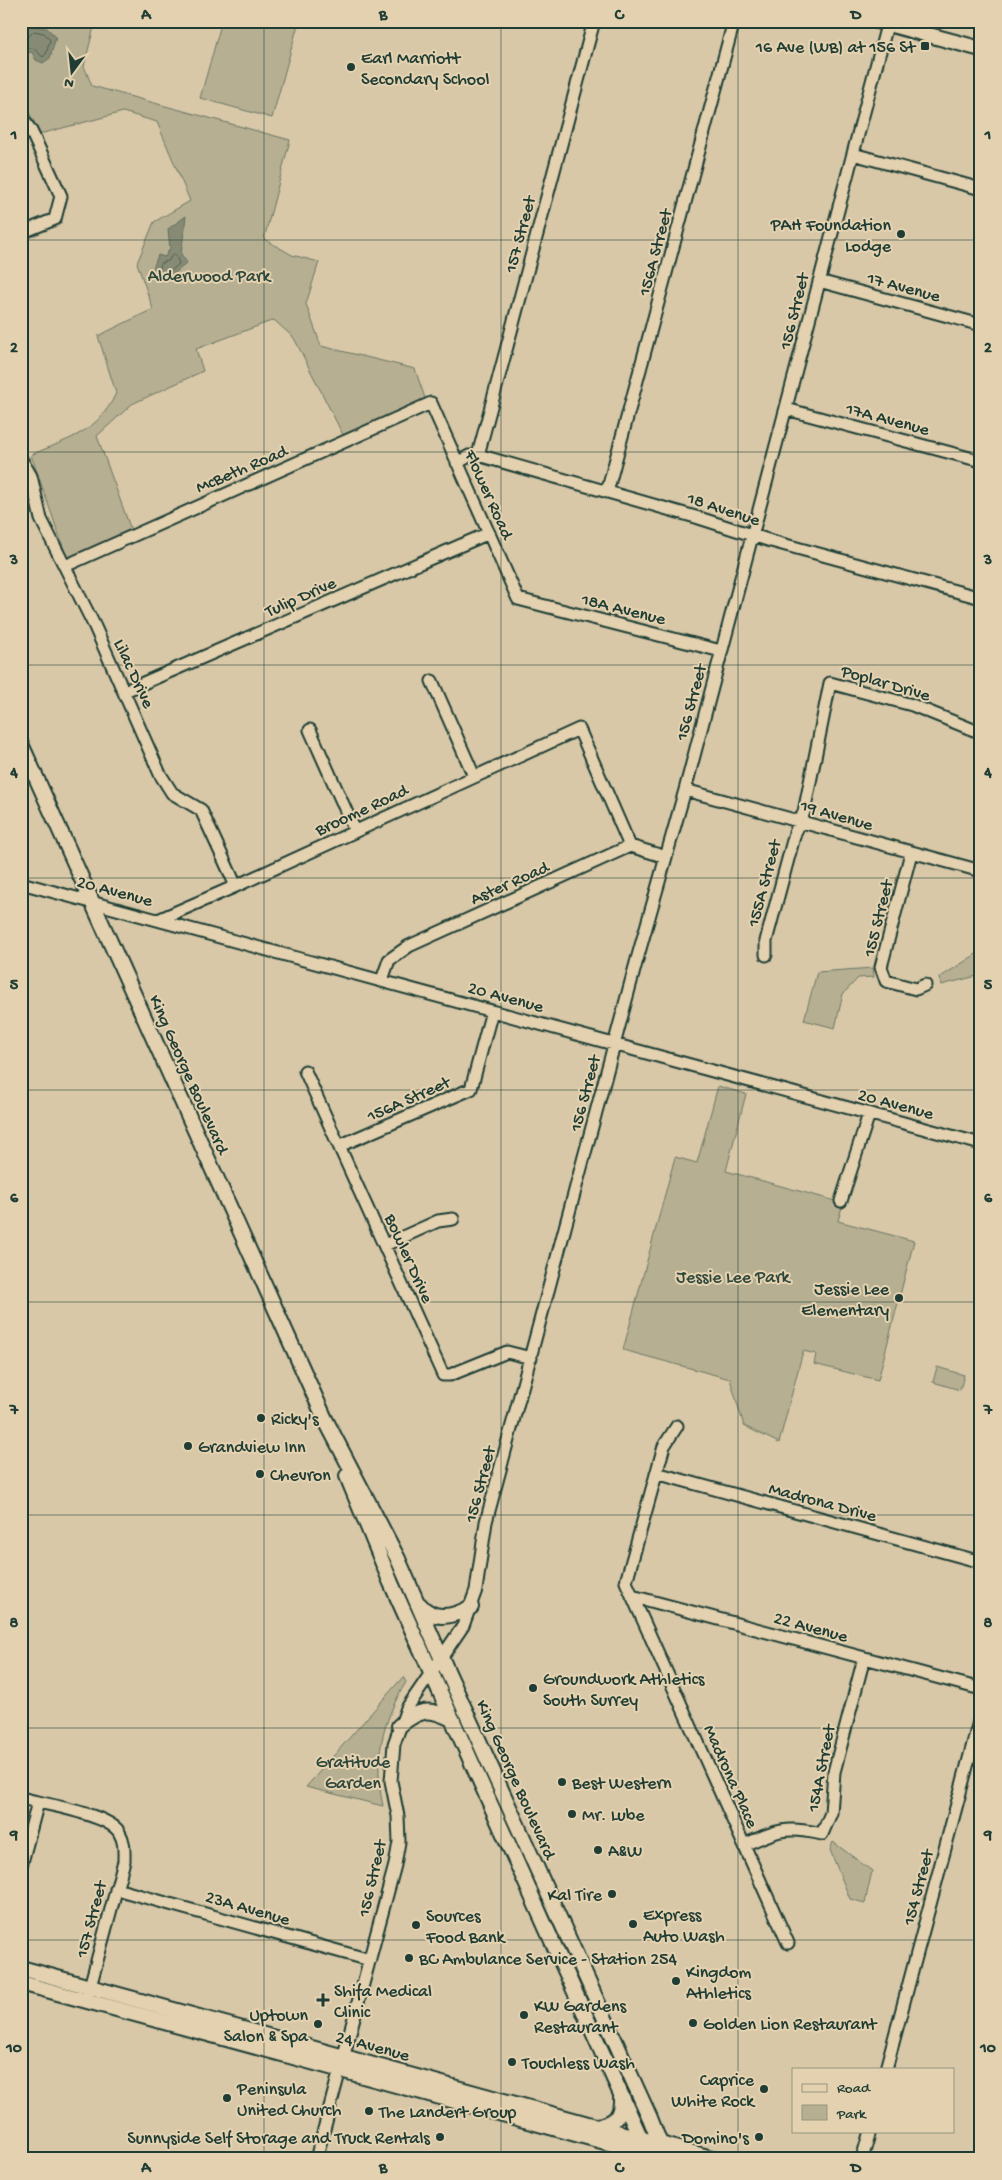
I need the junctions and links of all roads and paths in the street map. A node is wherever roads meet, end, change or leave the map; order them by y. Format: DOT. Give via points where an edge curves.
graph roads {
  1 [pos="594,21"];
  2 [pos="734,21"];
  3 [pos="884,22"];
  4 [pos="981,49"];
  5 [pos="21,116"];
  6 [pos="853,154"];
  7 [pos="981,189"];
  8 [pos="21,233"];
  9 [pos="819,281"];
  10 [pos="981,325"];
  11 [pos="431,403"];
  12 [pos="786,408"];
  13 [pos="478,455"];
  14 [pos="21,459"];
  15 [pos="981,461"];
  16 [pos="458,463"];
  17 [pos="607,492"];
  18 [pos="489,533"];
  19 [pos="752,536"];
  20 [pos="65,566"];
  21 [pos="981,598"];
  22 [pos="518,599"];
  23 [pos="721,651"];
  24 [pos="432,681"];
  25 [pos="125,691"];
  26 [pos="310,730"];
  27 [pos="981,732"];
  28 [pos="21,744"];
  29 [pos="474,776"];
  30 [pos="685,790"];
  31 [pos="800,822"];
  32 [pos="355,831"];
  33 [pos="630,846"];
  34 [pos="911,853"];
  35 [pos="666,858"];
  36 [pos="981,871"];
  37 [pos="21,883"];
  38 [pos="236,886"];
  39 [pos="93,903"];
  40 [pos="158,920"];
  41 [pos="766,955"];
  42 [pos="382,980"];
  43 [pos="925,986"];
  44 [pos="492,1011"];
  45 [pos="615,1044"];
  46 [pos="305,1071"];
  47 [pos="869,1114"];
  48 [pos="981,1144"];
  49 [pos="340,1146"];
  50 [pos="841,1201"];
  51 [pos="453,1219"];
  52 [pos="385,1245"];
  53 [pos="531,1358"];
  54 [pos="325,1419"];
  55 [pos="677,1426"];
  56 [pos="656,1473"];
  57 [pos="981,1562"];
  58 [pos="632,1596"];
  59 [pos="419,1603"];
  60 [pos="471,1607"];
  61 [pos="442,1658"];
  62 [pos="864,1658"];
  63 [pos="431,1671"];
  64 [pos="981,1689"];
  65 [pos="981,1714"];
  66 [pos="453,1720"];
  67 [pos="399,1726"];
  68 [pos="21,1798"];
  69 [pos="38,1802"];
  70 [pos="499,1822"];
  71 [pos="744,1844"];
  72 [pos="21,1866"];
  73 [pos="536,1867"];
  74 [pos="116,1889"];
  75 [pos="542,1917"];
  76 [pos="788,1943"];
  77 [pos="370,1960"];
  78 [pos="21,1968"];
  79 [pos="585,1975"];
  80 [pos="21,1983"];
  81 [pos="88,1994"];
  82 [pos="177,2026"];
  83 [pos="246,2030"];
  84 [pos="341,2063"];
  85 [pos="886,2068"];
  86 [pos="621,2094"];
  87 [pos="596,2126"];
  88 [pos="870,2132"];
  89 [pos="642,2139"];
  90 [pos="659,2144"];
  91 [pos="649,2156"];
  92 [pos="316,2159"];
  93 [pos="666,2159"];
  94 [pos="715,2159"];
  95 [pos="862,2159"];
  1 -- 13 [label="street, 157 Street"];
  2 -- 17 [label="street, 156A Street"];
  3 -- 4 [label="main road"];
  3 -- 6 [label="street, 156 Street"];
  5 -- 8 [label="street" via="61,196 55,219"];
  6 -- 7 [label="street"];
  6 -- 9 [label="street, 156 Street"];
  9 -- 10 [label="street, 17 Avenue"];
  9 -- 12 [label="street, 156 Street"];
  11 -- 16 [label="street, Flower Road"];
  11 -- 20 [label="street, McBeth Road"];
  12 -- 15 [label="street, 17A Avenue"];
  12 -- 19 [label="street, 156 Street"];
  13 -- 16 [label="street"];
  13 -- 17 [label="street, 18 Avenue"];
  14 -- 20 [label="street, Lilac Drive" via="31,476 42,519"];
  16 -- 18 [label="street, Flower Road"];
  17 -- 19 [label="street, 18 Avenue"];
  18 -- 22 [label="street, Flower Road"];
  18 -- 25 [label="street, Tulip Drive"];
  19 -- 21 [label="street, 18 Avenue"];
  19 -- 23 [label="street, 156 Street"];
  20 -- 25 [label="street, Lilac Drive"];
  22 -- 23 [label="street, 18A Avenue"];
  23 -- 30 [label="street, 156 Street"];
  24 -- 29 [label="street"];
  25 -- 38 [label="street, Lilac Drive" via="160,774 172,793 200,810"];
  26 -- 32 [label="street"];
  27 -- 31 [label="street, Poplar Drive" via="912,705 830,683"];
  28 -- 39 [label="main road, King George Boulevard"];
  29 -- 32 [label="street, Broome Road"];
  29 -- 33 [label="street, Broome Road" via="579,729"];
  30 -- 31 [label="street, 19 Avenue"];
  30 -- 35 [label="street, 156 Street"];
  31 -- 34 [label="street, 19 Avenue"];
  31 -- 41 [label="street, 155A Street" via="766,941"];
  32 -- 38 [label="street, Broome Road"];
  33 -- 35 [label="street"];
  33 -- 42 [label="street, Aster Road" via="409,946 389,960"];
  34 -- 36 [label="street, 19 Avenue"];
  34 -- 43 [label="street, 155 Street" via="881,967 886,981 916,989"];
  35 -- 45 [label="street, 156 Street"];
  37 -- 39 [label="street, 20 Avenue"];
  38 -- 40 [label="street, Broome Road"];
  39 -- 40 [label="street, 20 Avenue"];
  39 -- 54 [label="main road, King George Boulevard"];
  40 -- 42 [label="street, 20 Avenue"];
  42 -- 44 [label="street, 20 Avenue"];
  44 -- 45 [label="street, 20 Avenue"];
  44 -- 49 [label="street, 156A Street" via="471,1089"];
  45 -- 47 [label="street, 20 Avenue"];
  45 -- 53 [label="street, 156 Street"];
  46 -- 49 [label="street, Bowler Drive"];
  47 -- 48 [label="street, 20 Avenue"];
  47 -- 50 [label="street"];
  49 -- 52 [label="street, Bowler Drive"];
  51 -- 52 [label="street" via="438,1221"];
  52 -- 53 [label="street, Bowler Drive" via="443,1375 507,1352"];
  53 -- 60 [label="street, 156 Street" via="486,1522"];
  54 -- 59 [label="main road, King George Boulevard"];
  54 -- 63 [label="main road, King George Boulevard" via="391,1583"];
  55 -- 56 [label="street" via="664,1446"];
  56 -- 57 [label="street, Madrona Drive"];
  56 -- 58 [label="street" via="626,1582"];
  58 -- 62 [label="street, 22 Avenue"];
  58 -- 71 [label="street, Madrona Place"];
  59 -- 60 [label="main road" via="432,1614 445,1617"];
  59 -- 61 [label="main road, King George Boulevard"];
  60 -- 61 [label="street, 156 Street"];
  61 -- 63 [label="street, 156 Street"];
  61 -- 73 [label="main road, King George Boulevard"];
  62 -- 64 [label="street, 22 Avenue"];
  62 -- 71 [label="street, 154A Street" via="834,1772 831,1813 822,1834 779,1830"];
  63 -- 66 [label="main road, King George Boulevard"];
  63 -- 67 [label="street, 156 Street"];
  65 -- 85 [label="street, 154 Street"];
  66 -- 67 [label="main road" via="440,1712 430,1711 412,1715"];
  66 -- 70 [label="main road, King George Boulevard"];
  67 -- 77 [label="street, 156 Street" via="391,1762 391,1781 399,1842"];
  68 -- 69 [label="street"];
  69 -- 72 [label="street"];
  69 -- 74 [label="street, 157 Street" via="103,1820 118,1830 125,1845"];
  70 -- 73 [label="main road" via="510,1826 525,1857"];
  70 -- 75 [label="main road, King George Boulevard"];
  71 -- 76 [label="street, Madrona Place"];
  73 -- 79 [label="main road, King George Boulevard"];
  74 -- 77 [label="street, 23A Avenue"];
  74 -- 81 [label="street, 157 Street"];
  75 -- 79 [label="main road" via="560,1941 575,1973"];
  75 -- 86 [label="main road, King George Boulevard"];
  77 -- 84 [label="street, 156 Street"];
  78 -- 81 [label="main road, 24 Avenue"];
  79 -- 90 [label="main road, King George Boulevard"];
  80 -- 81 [label="main road, 24 Avenue"];
  81 -- 82 [label="main road, 24 Avenue"];
  81 -- 83 [label="main road, 24 Avenue"];
  82 -- 83 [label="main road" via="190,2022 223,2031"];
  82 -- 84 [label="main road, 24 Avenue"];
  83 -- 84 [label="main road, 24 Avenue"];
  84 -- 87 [label="main road, 24 Avenue"];
  84 -- 91 [label="main road, 24 Avenue"];
  84 -- 92 [label="street, 156 Street"];
  86 -- 87 [label="main road" via="622,2108 617,2118 609,2124"];
  86 -- 89 [label="main road, King George Boulevard"];
  87 -- 89 [label="main road, 24 Avenue"];
  88 -- 95 [label="street"];
  89 -- 90 [label="main road, 24 Avenue"];
  89 -- 91 [label="main road, King George Boulevard"];
  90 -- 93 [label="main road, King George Boulevard"];
  90 -- 94 [label="main road, 24 Avenue"];
  91 -- 93 [label="main road, 24 Avenue"];
}
